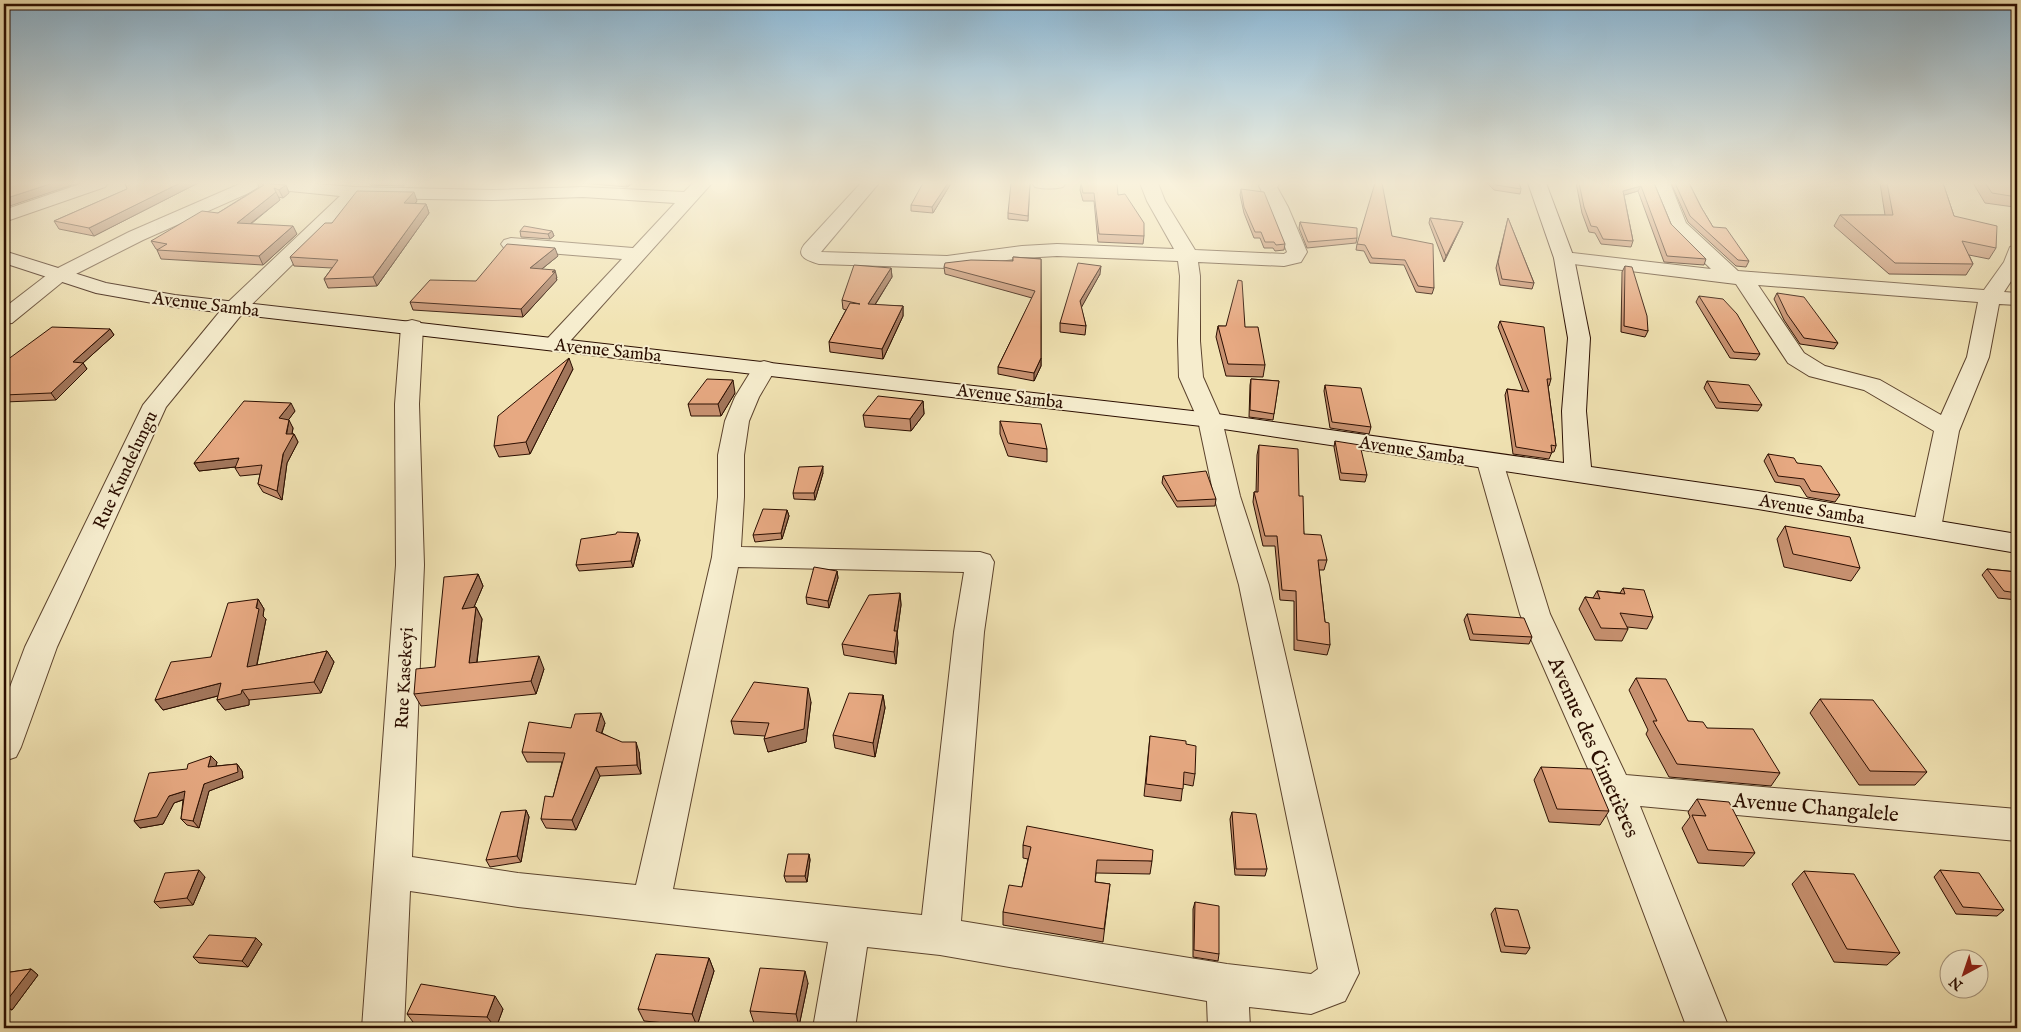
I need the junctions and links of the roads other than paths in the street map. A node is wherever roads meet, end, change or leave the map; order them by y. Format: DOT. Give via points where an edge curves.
graph roads {
  1 [pos="147,231"];
  2 [pos="315,231"];
  3 [pos="659,231"];
  4 [pos="828,231"];
  5 [pos="1174,231"];
  6 [pos="1289,231"];
  7 [pos="1554,231"];
  8 [pos="1683,231"];
  9 [pos="511,244"];
  10 [pos="2017,251"];
  11 [pos="637,254"];
  12 [pos="1187,254"];
  13 [pos="4,257"];
  14 [pos="1564,258"];
  15 [pos="59,275"];
  16 [pos="1738,277"];
  17 [pos="1990,296"];
  18 [pos="2017,299"];
  19 [pos="234,309"];
  20 [pos="4,318"];
  21 [pos="412,327"];
  22 [pos="556,344"];
  23 [pos="764,368"];
  24 [pos="1210,420"];
  25 [pos="1948,429"];
  26 [pos="1490,462"];
  27 [pos="1578,474"];
  28 [pos="1927,528"];
  29 [pos="2017,544"];
  30 [pos="726,557"];
  31 [pos="4,747"];
  32 [pos="1615,789"];
  33 [pos="2017,825"];
  34 [pos="394,872"];
  35 [pos="651,904"];
  36 [pos="850,926"];
  37 [pos="940,936"];
  38 [pos="1226,984"];
  39 [pos="383,1028"];
  40 [pos="834,1028"];
  41 [pos="1230,1028"];
  42 [pos="1708,1028"];
  1 -- 15 [label="street"];
  2 -- 19 [label="street, Rue Kundelungu"];
  3 -- 11 [label="street"];
  4 -- 12 [label="street" via="811,255 819,258 947,262 1057,250"];
  5 -- 12 [label="street"];
  6 -- 12 [label="street" via="1298,252 1294,258"];
  7 -- 14 [label="street"];
  8 -- 16 [label="street"];
  9 -- 11 [label="street"];
  10 -- 17 [label="street" via="2014,262"];
  11 -- 22 [label="street"];
  12 -- 24 [label="street" via="1192,377"];
  13 -- 15 [label="street, Avenue Samba"];
  14 -- 16 [label="street"];
  14 -- 27 [label="street" via="1579,338 1574,411"];
  15 -- 19 [label="street, Avenue Samba" via="103,289"];
  15 -- 20 [label="street"];
  16 -- 17 [label="street"];
  16 -- 25 [label="street" via="1796,358 1817,371 1872,385"];
  17 -- 18 [label="street"];
  17 -- 25 [label="street" via="1978,357"];
  19 -- 21 [label="street, Avenue Samba"];
  19 -- 31 [label="street, Rue Kundelungu" via="155,405 41,647"];
  21 -- 22 [label="street, Avenue Samba"];
  21 -- 34 [label="street, Rue Kasekeyi" via="407,404 410,565"];
  22 -- 23 [label="street, Avenue Samba"];
  23 -- 24 [label="street, Avenue Samba"];
  23 -- 30 [label="street" via="746,397 737,421"];
  24 -- 26 [label="street, Avenue Samba"];
  24 -- 38 [label="street" via="1254,585 1339,973 1330,987 1311,994"];
  25 -- 28 [label="street"];
  26 -- 27 [label="street, Avenue Samba"];
  26 -- 32 [label="street, Avenue des Cimetières" via="1535,614"];
  27 -- 28 [label="street, Avenue Samba"];
  28 -- 29 [label="street, Avenue Samba"];
  30 -- 35 [label="street"];
  30 -- 37 [label="street" via="980,562 969,632"];
  32 -- 33 [label="street, Avenue Changalele"];
  32 -- 42 [label="street, Avenue des Cimetières"];
  34 -- 35 [label="street" via="518,890"];
  34 -- 39 [label="street, Rue Kasekeyi"];
  35 -- 36 [label="street"];
  36 -- 37 [label="street"];
  36 -- 40 [label="street"];
  37 -- 38 [label="street"];
  38 -- 41 [label="street"];
}
